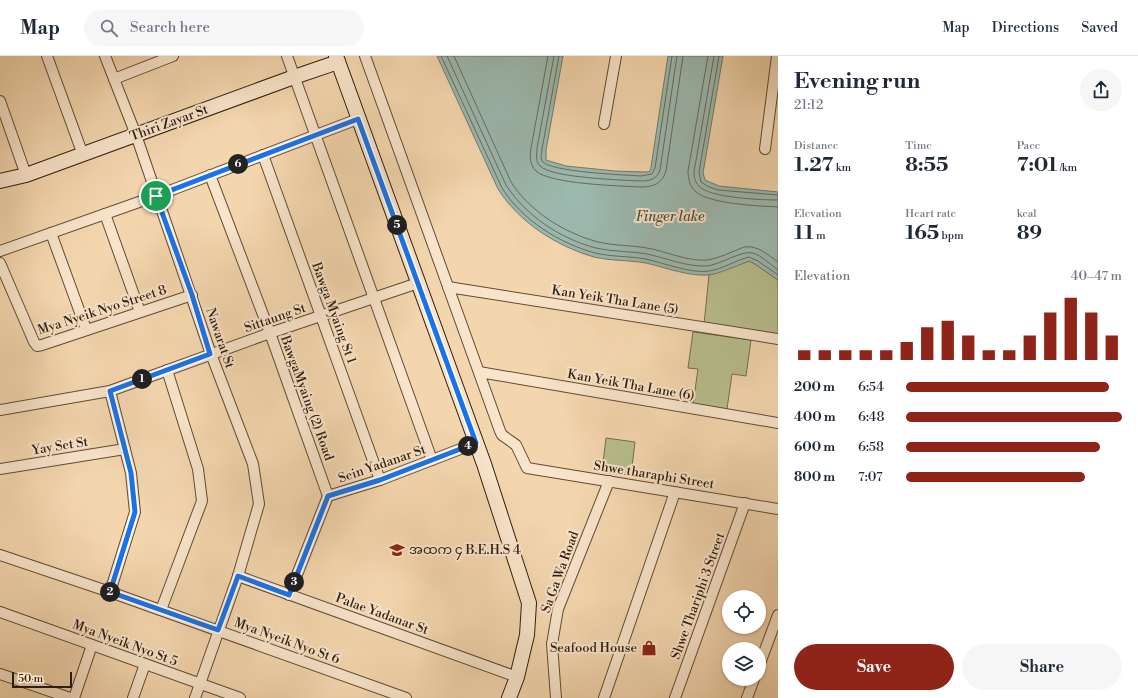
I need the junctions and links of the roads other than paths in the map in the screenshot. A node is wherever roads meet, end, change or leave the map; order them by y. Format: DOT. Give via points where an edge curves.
graph roads {
  1 [pos="48,56"];
  2 [pos="105,56"];
  3 [pos="287,56"];
  4 [pos="365,56"];
  5 [pos="616,56"];
  6 [pos="777,56"];
  7 [pos="170,57"];
  8 [pos="337,59"];
  9 [pos="294,77"];
  10 [pos="114,79"];
  11 [pos="0,101"];
  12 [pos="2,114"];
  13 [pos="358,119"];
  14 [pos="604,124"];
  15 [pos="136,135"];
  16 [pos="315,135"];
  17 [pos="765,149"];
  18 [pos="84,155"];
  19 [pos="263,155"];
  20 [pos="26,175"];
  21 [pos="210,175"];
  22 [pos="0,182"];
  23 [pos="156,196"];
  24 [pos="105,214"];
  25 [pos="51,233"];
  26 [pos="0,251"];
  27 [pos="0,263"];
  28 [pos="418,283"];
  29 [pos="448,287"];
  30 [pos="192,295"];
  31 [pos="373,297"];
  32 [pos="140,312"];
  33 [pos="321,315"];
  34 [pos="86,329"];
  35 [pos="270,333"];
  36 [pos="778,339"];
  37 [pos="210,354"];
  38 [pos="167,370"];
  39 [pos="479,372"];
  40 [pos="110,391"];
  41 [pos="0,410"];
  42 [pos="778,423"];
  43 [pos="476,443"];
  44 [pos="125,448"];
  45 [pos="432,460"];
  46 [pos="0,469"];
  47 [pos="380,480"];
  48 [pos="609,481"];
  49 [pos="675,492"];
  50 [pos="328,496"];
  51 [pos="745,503"];
  52 [pos="778,509"];
  53 [pos="0,555"];
  54 [pos="238,576"];
  55 [pos="110,592"];
  56 [pos="289,595"];
  57 [pos="161,610"];
  58 [pos="0,612"];
  59 [pos="778,615"];
  60 [pos="218,630"];
  61 [pos="92,645"];
  62 [pos="766,647"];
  63 [pos="145,664"];
  64 [pos="0,674"];
  65 [pos="517,677"];
  66 [pos="200,683"];
  67 [pos="751,686"];
  68 [pos="70,698"];
  69 [pos="74,698"];
  70 [pos="133,698"];
  71 [pos="195,698"];
  72 [pos="240,698"];
  73 [pos="406,698"];
  74 [pos="509,698"];
  75 [pos="556,698"];
  76 [pos="604,698"];
  77 [pos="675,698"];
  78 [pos="747,698"];
  1 -- 18 [label="street"];
  2 -- 10 [label="street, Nawarat St"];
  3 -- 9 [label="street"];
  4 -- 29 [label="street"];
  5 -- 14 [label="street"];
  6 -- 17 [label="street"];
  7 -- 10 [label="street"];
  8 -- 9 [label="main road, Thiri Zayar St"];
  8 -- 13 [label="main road"];
  9 -- 15 [label="main road, Thiri Zayar St"];
  9 -- 16 [label="street"];
  10 -- 15 [label="street, Nawarat St"];
  11 -- 12 [label="street"];
  12 -- 20 [label="street"];
  13 -- 16 [label="street"];
  13 -- 28 [label="main road"];
  15 -- 18 [label="main road, Thiri Zayar St"];
  15 -- 23 [label="street, Nawarat St"];
  16 -- 19 [label="street"];
  16 -- 31 [label="street"];
  18 -- 20 [label="main road, Thiri Zayar St"];
  19 -- 21 [label="street"];
  19 -- 33 [label="street, Bawga Myaing St 1"];
  20 -- 22 [label="main road, Thiri Zayar St"];
  21 -- 23 [label="street"];
  21 -- 35 [label="street, BawgaMyaing (2) Road"];
  23 -- 24 [label="street"];
  23 -- 30 [label="street, Nawarat St"];
  24 -- 25 [label="street"];
  24 -- 32 [label="street"];
  25 -- 26 [label="street"];
  25 -- 34 [label="street"];
  27 -- 34 [label="street, Mya Nyeik Nyo Street 8" via="37,346"];
  28 -- 31 [label="street, Sittaung St"];
  28 -- 43 [label="main road"];
  29 -- 36 [label="street, Kan Yeik Tha Lane (5)"];
  29 -- 39 [label="street"];
  30 -- 32 [label="street, Mya Nyeik Nyo Street 8"];
  30 -- 37 [label="street, Nawarat St"];
  31 -- 33 [label="street, Sittaung St"];
  31 -- 45 [label="street"];
  32 -- 34 [label="street, Mya Nyeik Nyo Street 8"];
  33 -- 35 [label="street, Sittaung St"];
  33 -- 47 [label="street, Bawga Myaing St 1"];
  35 -- 37 [label="street, Sittaung St"];
  35 -- 50 [label="street, BawgaMyaing (2) Road"];
  37 -- 38 [label="street, Sittaung St"];
  37 -- 54 [label="street, Nawarat St" via="253,464 259,504"];
  38 -- 40 [label="street, Sittaung St"];
  38 -- 57 [label="street" via="198,469 202,501"];
  39 -- 42 [label="street, Kan Yeik Tha Lane (6)"];
  39 -- 48 [label="street, Shwe tharaphi Street" via="502,435 516,445 527,468"];
  40 -- 41 [label="street, Sittaung St"];
  40 -- 44 [label="street"];
  43 -- 45 [label="street, Sein Yadanar St"];
  43 -- 65 [label="main road" via="529,603 527,635"];
  44 -- 46 [label="street, Yay Set St"];
  44 -- 55 [label="street" via="131,473 135,512"];
  45 -- 47 [label="street, Sein Yadanar St"];
  47 -- 50 [label="street, Sein Yadanar St"];
  48 -- 49 [label="street, Shwe tharaphi Street"];
  48 -- 75 [label="street, Sa Ga Wa Road" via="558,609 552,644"];
  49 -- 51 [label="street, Shwe tharaphi Street"];
  49 -- 76 [label="street"];
  50 -- 56 [label="street, Sein Yadanar St"];
  51 -- 52 [label="street, Shwe tharaphi Street"];
  51 -- 77 [label="street, Shwe Thariphi 3 Street"];
  53 -- 55 [label="street, Mya Nyeik Nyo St 6"];
  54 -- 56 [label="street, Palae Yadanar St"];
  54 -- 60 [label="street, Nawarat St"];
  55 -- 57 [label="street, Mya Nyeik Nyo St 6"];
  56 -- 65 [label="street, Palae Yadanar St"];
  57 -- 60 [label="street, Mya Nyeik Nyo St 6"];
  58 -- 61 [label="street, Mya Nyeik Nyo St 5"];
  59 -- 62 [label="street"];
  60 -- 66 [label="street, Nawarat St"];
  60 -- 73 [label="street, Mya Nyeik Nyo St 6"];
  61 -- 63 [label="street, Mya Nyeik Nyo St 5"];
  61 -- 69 [label="street"];
  63 -- 66 [label="street, Mya Nyeik Nyo St 5"];
  63 -- 70 [label="street"];
  64 -- 68 [label="street"];
  65 -- 74 [label="main road"];
  66 -- 71 [label="street, Nawarat St"];
  66 -- 72 [label="street, Mya Nyeik Nyo St 5"];
  67 -- 78 [label="street"];
}
